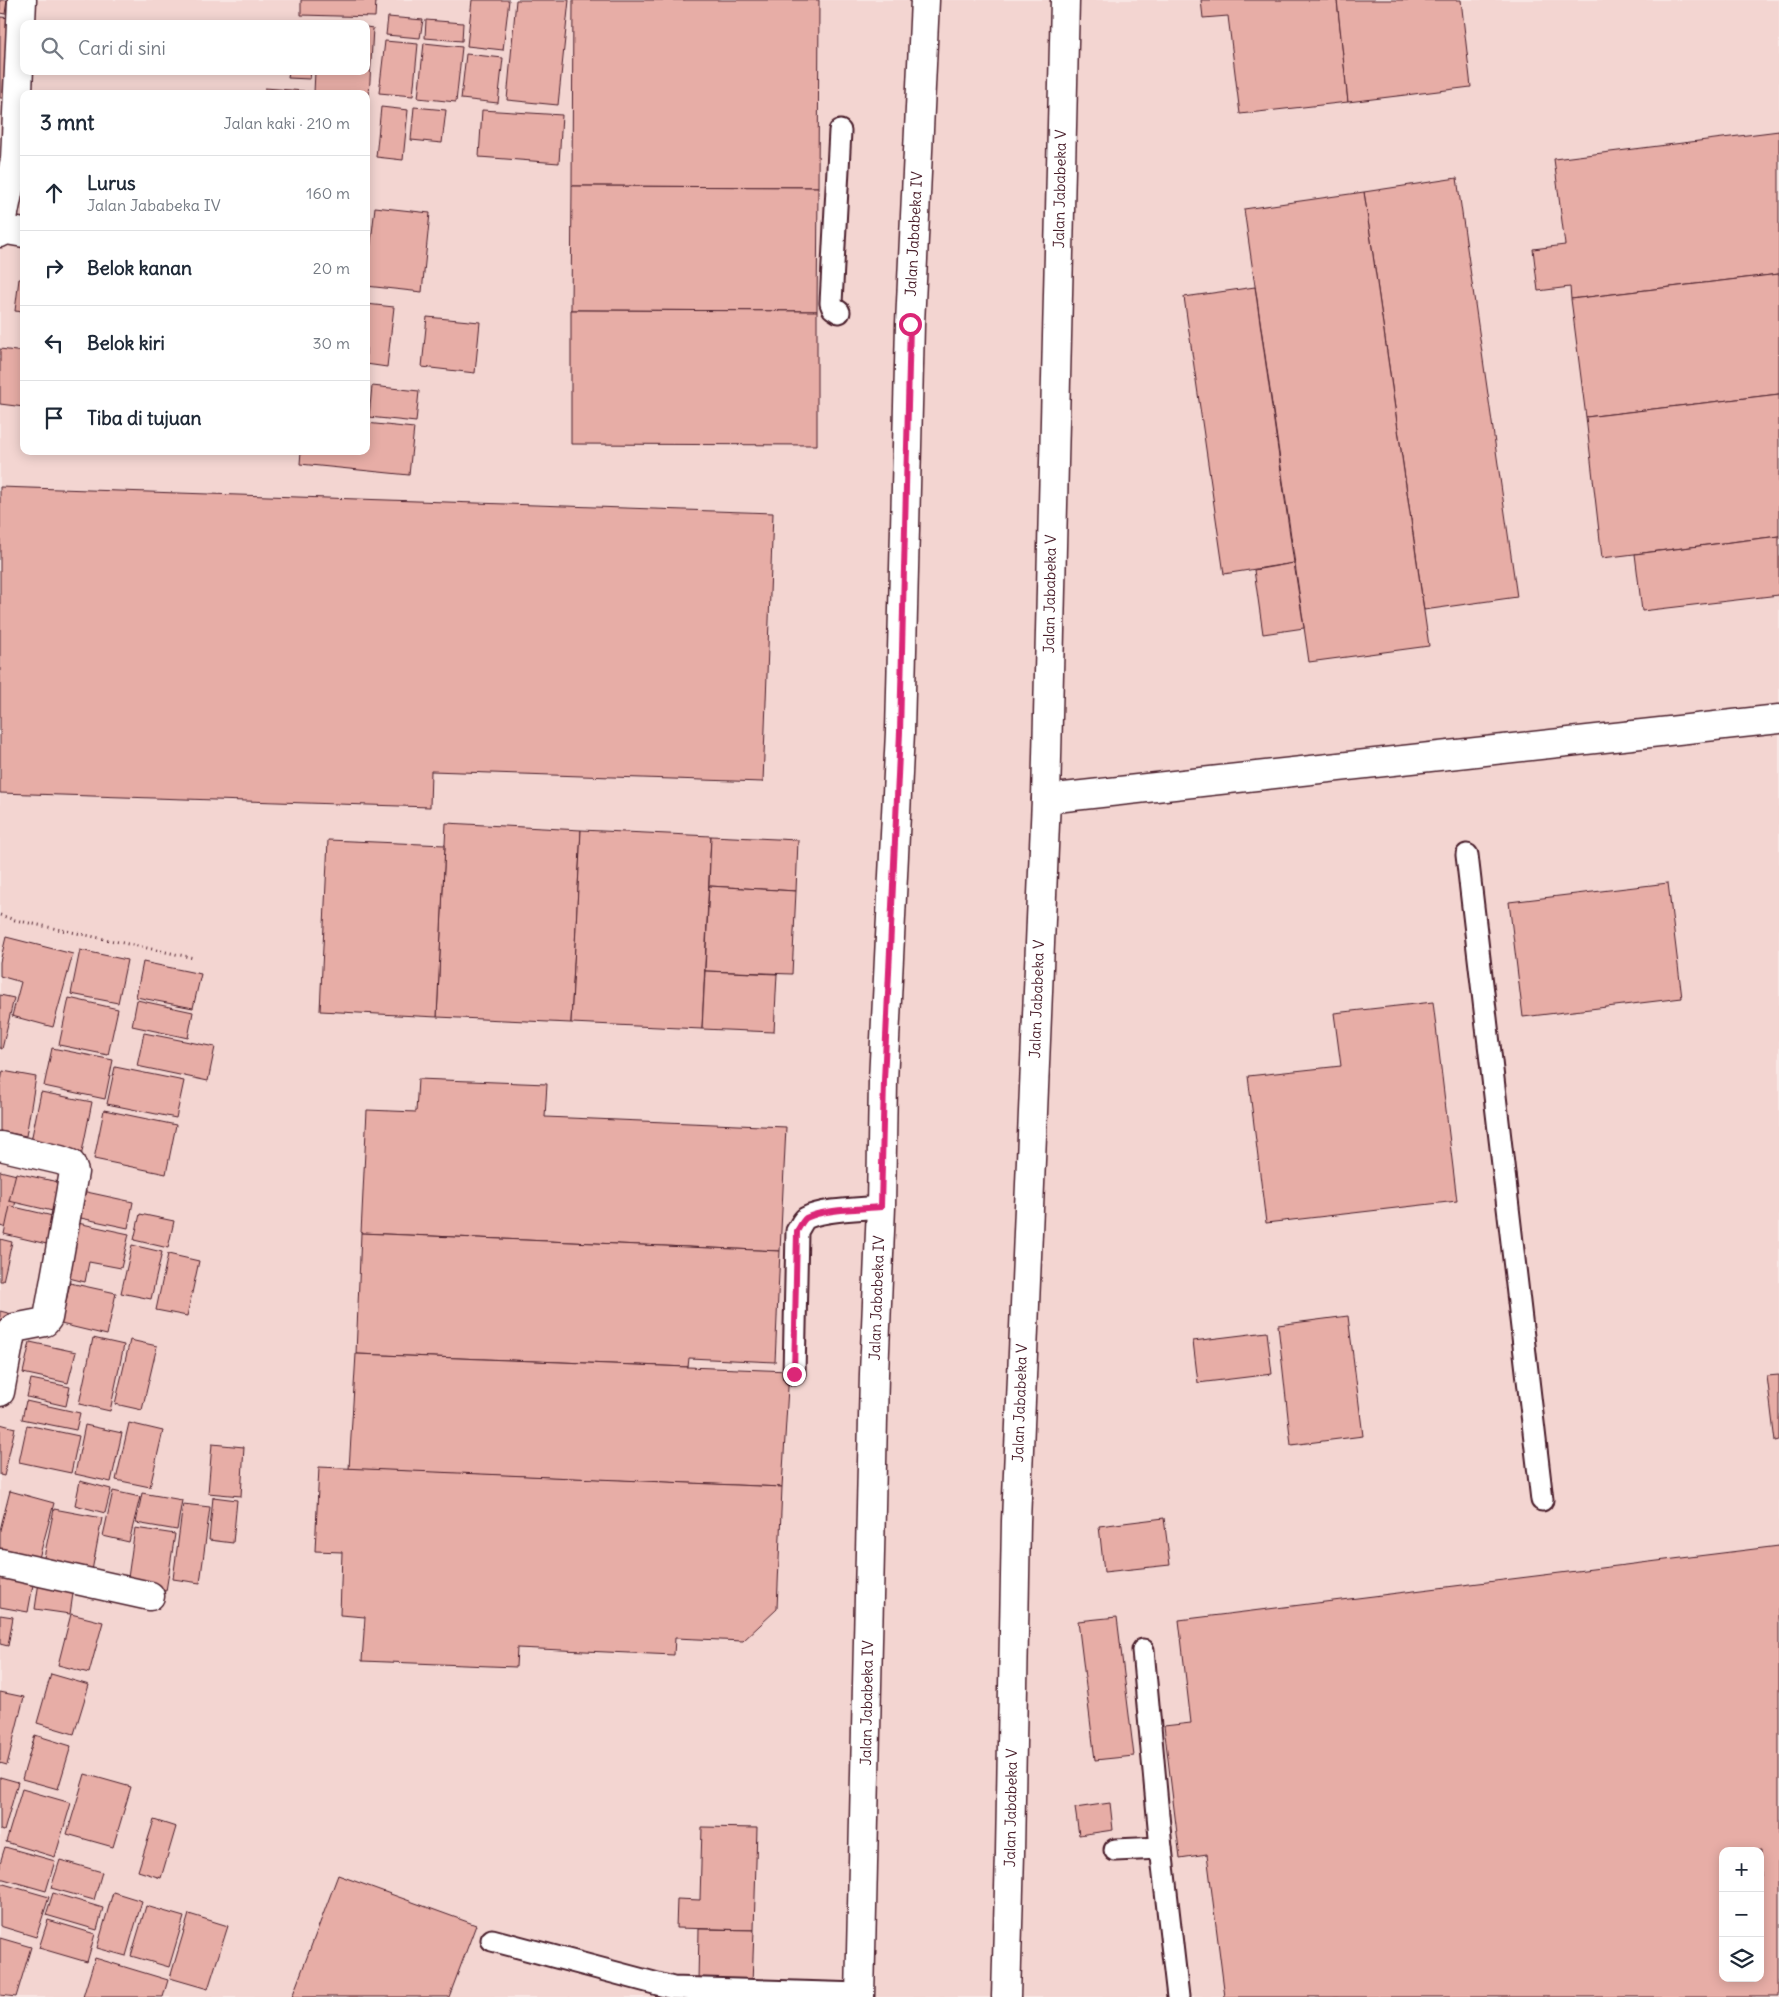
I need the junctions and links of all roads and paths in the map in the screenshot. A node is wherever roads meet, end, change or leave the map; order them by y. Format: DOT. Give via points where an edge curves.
graph roads {
  1 [pos="22,0"];
  2 [pos="925,0"];
  3 [pos="1065,0"];
  4 [pos="22,20"];
  5 [pos="21,75"];
  6 [pos="20,90"];
  7 [pos="20,105"];
  8 [pos="840,131"];
  9 [pos="19,157"];
  10 [pos="8,232"];
  11 [pos="839,312"];
  12 [pos="1779,720"];
  13 [pos="1046,799"];
  14 [pos="1467,855"];
  15 [pos="0,915"];
  16 [pos="194,958"];
  17 [pos="0,1146"];
  18 [pos="881,1207"];
  19 [pos="794,1374"];
  20 [pos="0,1392"];
  21 [pos="1542,1500"];
  22 [pos="0,1563"];
  23 [pos="150,1596"];
  24 [pos="1143,1650"];
  25 [pos="1161,1848"];
  26 [pos="1115,1850"];
  27 [pos="492,1940"];
  28 [pos="860,1996"];
  29 [pos="1006,1997"];
  30 [pos="1178,1997"];
  1 -- 4 [label="street"];
  2 -- 18 [label="street, Jalan Jababeka IV" via="910,324 900,732"];
  3 -- 13 [label="street, Jalan Jababeka V"];
  5 -- 6 [label="street"];
  7 -- 9 [label="street"];
  8 -- 11 [label="lane" via="831,303"];
  9 -- 10 [label="street"];
  12 -- 13 [label="street"];
  13 -- 29 [label="street, Jalan Jababeka V" via="1016,1521"];
  14 -- 21 [label="lane"];
  15 -- 16 [label="path"];
  17 -- 20 [label="street" via="60,1160 71,1164 74,1172 48,1318 45,1322 14,1328"];
  18 -- 19 [label="lane" via="815,1215 804,1219 797,1231"];
  18 -- 28 [label="street, Jalan Jababeka IV" via="874,1374"];
  22 -- 23 [label="street"];
  24 -- 25 [label="lane"];
  25 -- 26 [label="lane"];
  25 -- 30 [label="lane"];
  27 -- 28 [label="lane" via="673,1988"];
}
